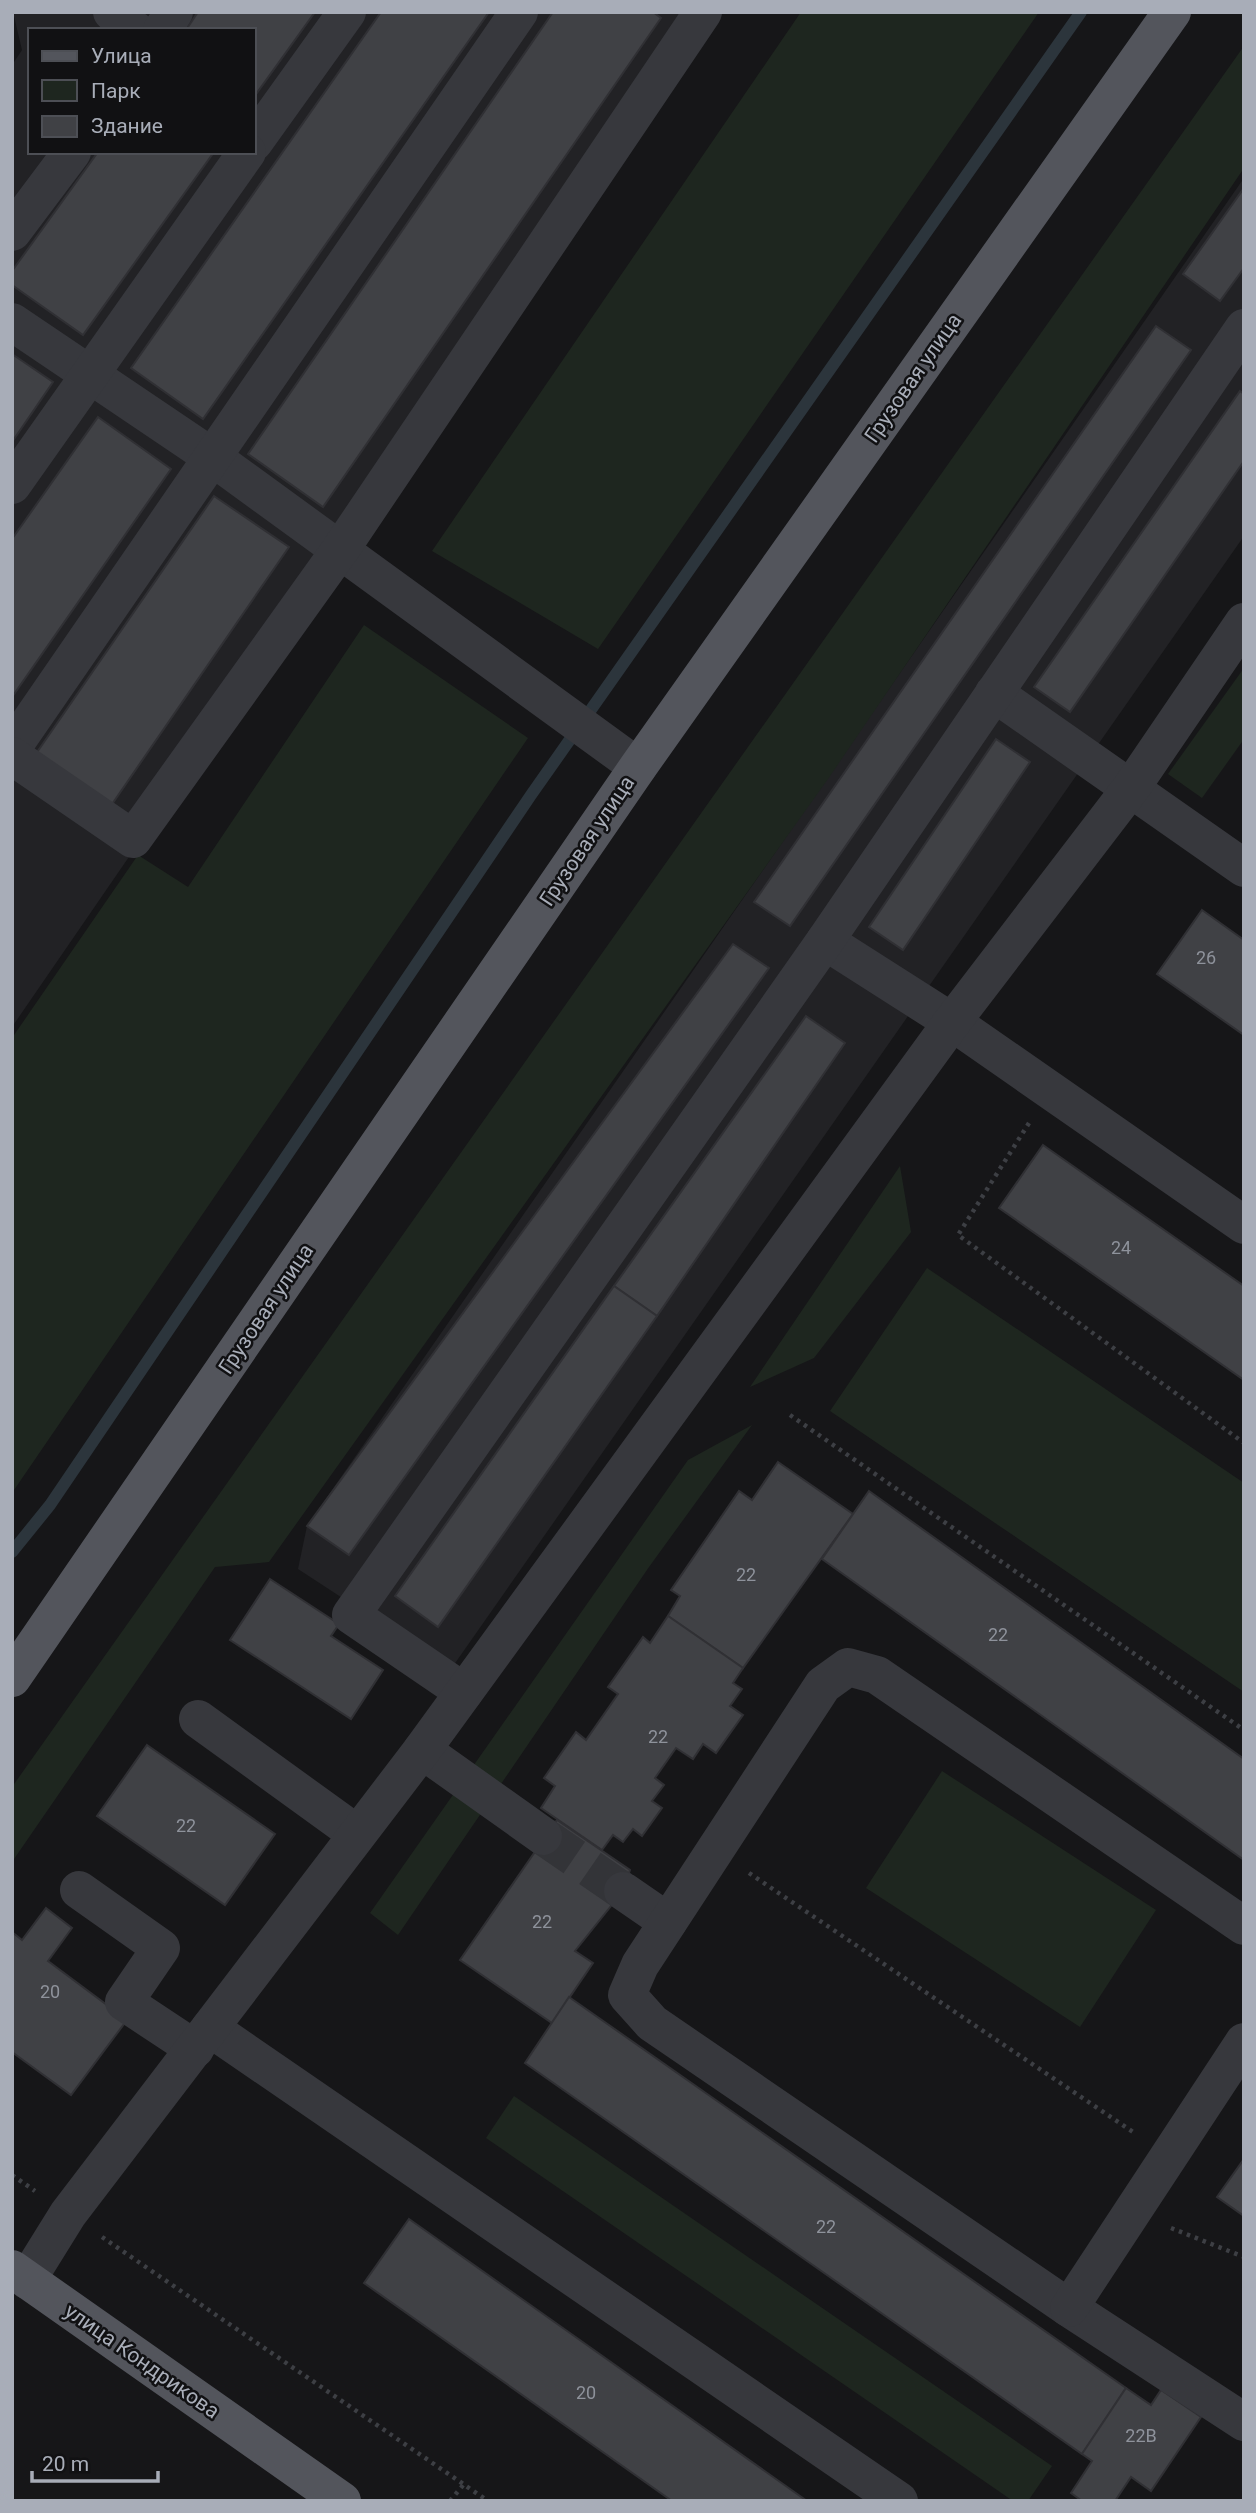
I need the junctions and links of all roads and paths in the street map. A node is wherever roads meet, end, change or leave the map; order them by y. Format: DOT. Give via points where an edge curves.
graph roads {
  1 [pos="112,12"];
  2 [pos="174,12"];
  3 [pos="347,12"];
  4 [pos="519,12"];
  5 [pos="1172,12"];
  6 [pos="697,14"];
  7 [pos="132,28"];
  8 [pos="163,28"];
  9 [pos="256,139"];
  10 [pos="71,154"];
  11 [pos="246,154"];
  12 [pos="12,233"];
  13 [pos="12,322"];
  14 [pos="1240,343"];
  15 [pos="88,374"];
  16 [pos="212,457"];
  17 [pos="12,485"];
  18 [pos="340,550"];
  19 [pos="1244,622"];
  20 [pos="994,693"];
  21 [pos="12,748"];
  22 [pos="12,756"];
  23 [pos="638,767"];
  24 [pos="1131,788"];
  25 [pos="1244,868"];
  26 [pos="825,941"];
  27 [pos="952,1022"];
  28 [pos="1049,1090"];
  29 [pos="1244,1224"];
  30 [pos="790,1415"];
  31 [pos="1244,1443"];
  32 [pos="12,1678"];
  33 [pos="464,1692"];
  34 [pos="198,1719"];
  35 [pos="1244,1730"];
  36 [pos="422,1750"];
  37 [pos="357,1834"];
  38 [pos="543,1836"];
  39 [pos="716,1851"];
  40 [pos="79,1890"];
  41 [pos="623,1891"];
  42 [pos="668,1922"];
  43 [pos="1244,1926"];
  44 [pos="203,2038"];
  45 [pos="1244,2042"];
  46 [pos="1168,2157"];
  47 [pos="12,2175"];
  48 [pos="1132,2211"];
  49 [pos="68,2214"];
  50 [pos="1244,2257"];
  51 [pos="19,2275"];
  52 [pos="1069,2308"];
  53 [pos="1244,2422"];
  54 [pos="464,2484"];
  55 [pos="342,2501"];
  56 [pos="450,2501"];
  57 [pos="488,2501"];
  58 [pos="899,2501"];
  1 -- 7 [label="lane"];
  2 -- 8 [label="lane"];
  3 -- 9 [label="lane"];
  4 -- 16 [label="lane"];
  5 -- 23 [label="main road, Грузовая улица"];
  6 -- 18 [label="lane"];
  10 -- 12 [label="lane"];
  11 -- 15 [label="lane"];
  13 -- 15 [label="lane"];
  14 -- 20 [label="lane"];
  15 -- 16 [label="lane"];
  15 -- 17 [label="lane"];
  16 -- 18 [label="lane"];
  16 -- 21 [label="lane"];
  18 -- 22 [label="lane" via="134,839"];
  18 -- 23 [label="lane"];
  19 -- 24 [label="lane"];
  20 -- 24 [label="lane"];
  20 -- 26 [label="lane"];
  23 -- 32 [label="main road, Грузовая улица"];
  24 -- 25 [label="lane"];
  24 -- 27 [label="lane"];
  26 -- 27 [label="lane"];
  26 -- 33 [label="lane" via="351,1615"];
  27 -- 28 [label="lane"];
  27 -- 33 [label="lane"];
  28 -- 29 [label="lane"];
  28 -- 31 [label="path" via="958,1235"];
  30 -- 35 [label="path"];
  33 -- 36 [label="lane"];
  34 -- 37 [label="lane"];
  36 -- 37 [label="lane"];
  36 -- 38 [label="lane"];
  37 -- 44 [label="lane"];
  39 -- 42 [label="lane"];
  39 -- 43 [label="lane" via="823,1685 848,1667 877,1675"];
  39 -- 46 [label="path"];
  40 -- 44 [label="lane" via="161,1948 124,2002"];
  41 -- 42 [label="lane"];
  42 -- 52 [label="lane" via="640,1965 627,1996 652,2023"];
  44 -- 49 [label="lane"];
  44 -- 58 [label="lane"];
  45 -- 46 [label="lane"];
  46 -- 48 [label="lane"];
  47 -- 49 [label="path"];
  48 -- 50 [label="path"];
  48 -- 52 [label="lane"];
  49 -- 51 [label="lane"];
  49 -- 54 [label="path"];
  51 -- 55 [label="main road, улица Кондрикова"];
  52 -- 53 [label="lane"];
  54 -- 56 [label="path"];
  54 -- 57 [label="path"];
}
